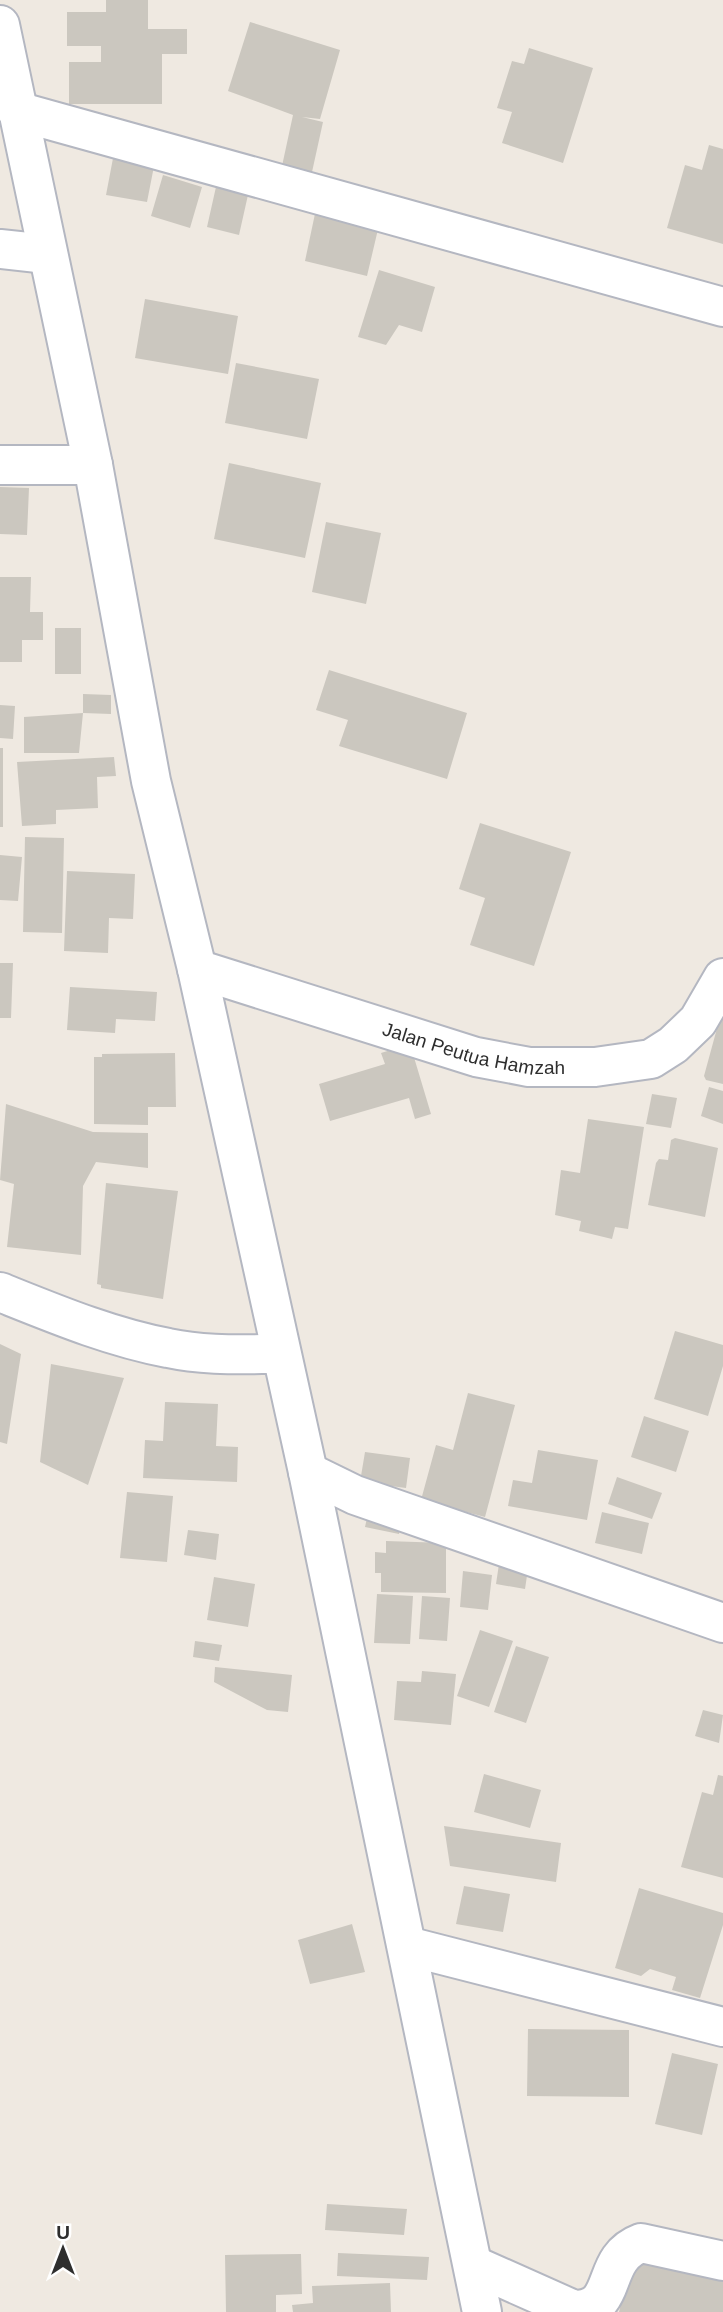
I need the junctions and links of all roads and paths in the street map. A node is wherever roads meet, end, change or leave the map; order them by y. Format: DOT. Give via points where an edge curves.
graph roads {
  1 [pos="0,25"];
  2 [pos="18,111"];
  3 [pos="0,249"];
  4 [pos="47,254"];
  5 [pos="723,307"];
  6 [pos="0,465"];
  7 [pos="93,465"];
  8 [pos="197,969"];
  9 [pos="723,978"];
  10 [pos="0,1293"];
  11 [pos="281,1353"];
  12 [pos="307,1472"];
  13 [pos="723,1623"];
  14 [pos="407,1946"];
  15 [pos="723,2028"];
  16 [pos="723,2261"];
  17 [pos="473,2265"];
  18 [pos="482,2312"];
  1 -- 2 [label="street"];
  2 -- 4 [label="street"];
  2 -- 5 [label="street"];
  3 -- 4 [label="street"];
  4 -- 7 [label="street"];
  6 -- 7 [label="street"];
  7 -- 8 [label="street" via="151,781"];
  8 -- 9 [label="street, Jalan Peutua Hamzah" via="475,1057 529,1067 595,1067 650,1059 698,1021"];
  8 -- 11 [label="street"];
  10 -- 11 [label="street" via="78,1323 167,1348 200,1353"];
  11 -- 12 [label="street"];
  12 -- 13 [label="street" via="355,1495"];
  12 -- 14 [label="street"];
  14 -- 15 [label="street"];
  14 -- 17 [label="street"];
  16 -- 17 [label="street" via="641,2243 621,2255 598,2304 590,2310 574,2310"];
  17 -- 18 [label="street"];
}
